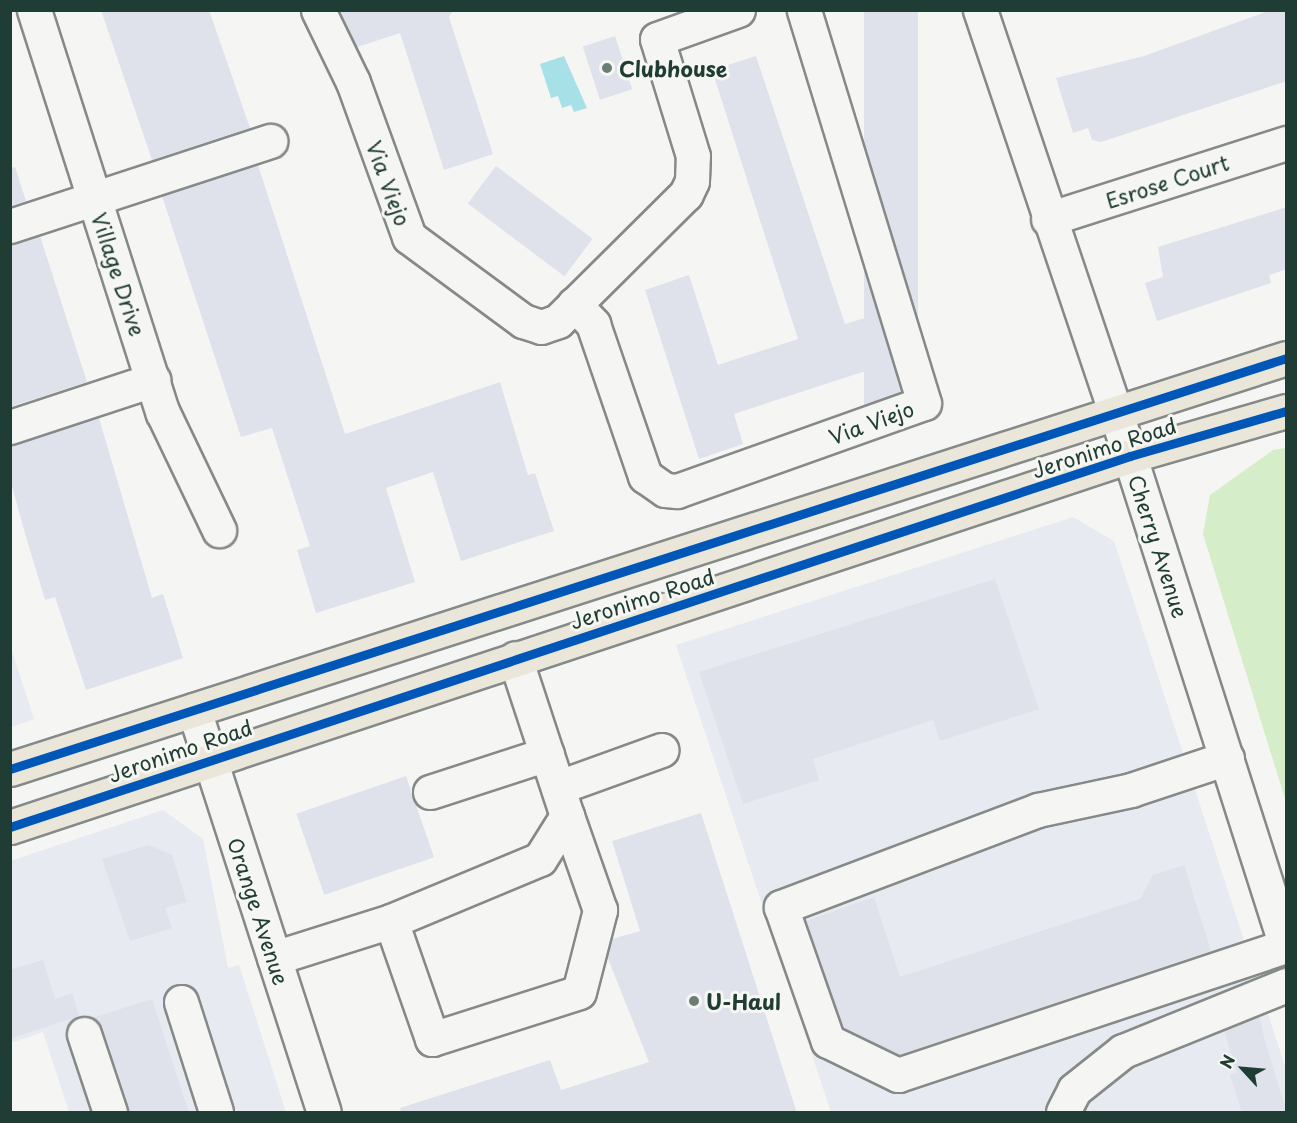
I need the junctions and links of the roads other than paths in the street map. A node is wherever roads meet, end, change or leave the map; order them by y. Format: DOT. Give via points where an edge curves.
graph roads {
  1 [pos="318,10"];
  2 [pos="738,10"];
  3 [pos="804,10"];
  4 [pos="980,10"];
  5 [pos="35,16"];
  6 [pos="270,141"];
  7 [pos="1287,143"];
  8 [pos="95,200"];
  9 [pos="1048,219"];
  10 [pos="10,226"];
  11 [pos="574,304"];
  12 [pos="1287,358"];
  13 [pos="153,380"];
  14 [pos="1115,410"];
  15 [pos="1287,411"];
  16 [pos="10,427"];
  17 [pos="1130,456"];
  18 [pos="219,530"];
  19 [pos="515,658"];
  20 [pos="194,710"];
  21 [pos="661,750"];
  22 [pos="547,754"];
  23 [pos="1227,758"];
  24 [pos="210,759"];
  25 [pos="10,769"];
  26 [pos="430,792"];
  27 [pos="563,801"];
  28 [pos="10,827"];
  29 [pos="391,921"];
  30 [pos="1287,946"];
  31 [pos="274,958"];
  32 [pos="1287,985"];
  33 [pos="181,1002"];
  34 [pos="84,1034"];
  35 [pos="110,1113"];
  36 [pos="216,1113"];
  37 [pos="324,1113"];
  38 [pos="1063,1113"];
  1 -- 11 [label="street, Via Viejo" via="353,82 409,237 523,321 541,327 558,321"];
  2 -- 11 [label="street, Via Viejo" via="657,39 693,156 692,181 686,194"];
  3 -- 11 [label="street, Via Viejo" via="924,403 677,491 665,490 645,476 593,324"];
  4 -- 9 [label="street, Cherry Avenue"];
  5 -- 8 [label="street, Village Drive"];
  6 -- 8 [label="street"];
  7 -- 9 [label="street, Esrose Court"];
  8 -- 10 [label="street"];
  8 -- 13 [label="street, Village Drive"];
  9 -- 14 [label="street, Cherry Avenue"];
  12 -- 14 [label="main road, Jeronimo Road"];
  13 -- 16 [label="street"];
  13 -- 18 [label="street, Village Drive"];
  14 -- 17 [label="street, Cherry Avenue"];
  14 -- 20 [label="main road, Jeronimo Road"];
  15 -- 17 [label="main road, Jeronimo Road"];
  17 -- 19 [label="main road, Jeronimo Road"];
  17 -- 23 [label="street, Cherry Avenue"];
  19 -- 22 [label="street"];
  19 -- 24 [label="main road, Jeronimo Road"];
  20 -- 24 [label="street, Orange Avenue"];
  20 -- 25 [label="main road, Jeronimo Road"];
  21 -- 27 [label="street"];
  22 -- 26 [label="street"];
  22 -- 27 [label="street"];
  23 -- 30 [label="street, Cherry Avenue"];
  23 -- 30 [label="street" via="1131,790 1038,810 781,907 828,1041 898,1075"];
  24 -- 28 [label="main road, Jeronimo Road"];
  24 -- 31 [label="street, Orange Avenue"];
  27 -- 29 [label="street" via="540,859"];
  27 -- 29 [label="street" via="600,910 579,992 432,1039"];
  29 -- 31 [label="street"];
  31 -- 37 [label="street, Orange Avenue"];
  32 -- 38 [label="street" via="1123,1051 1074,1090"];
  33 -- 36 [label="street"];
  34 -- 35 [label="street"];
}
